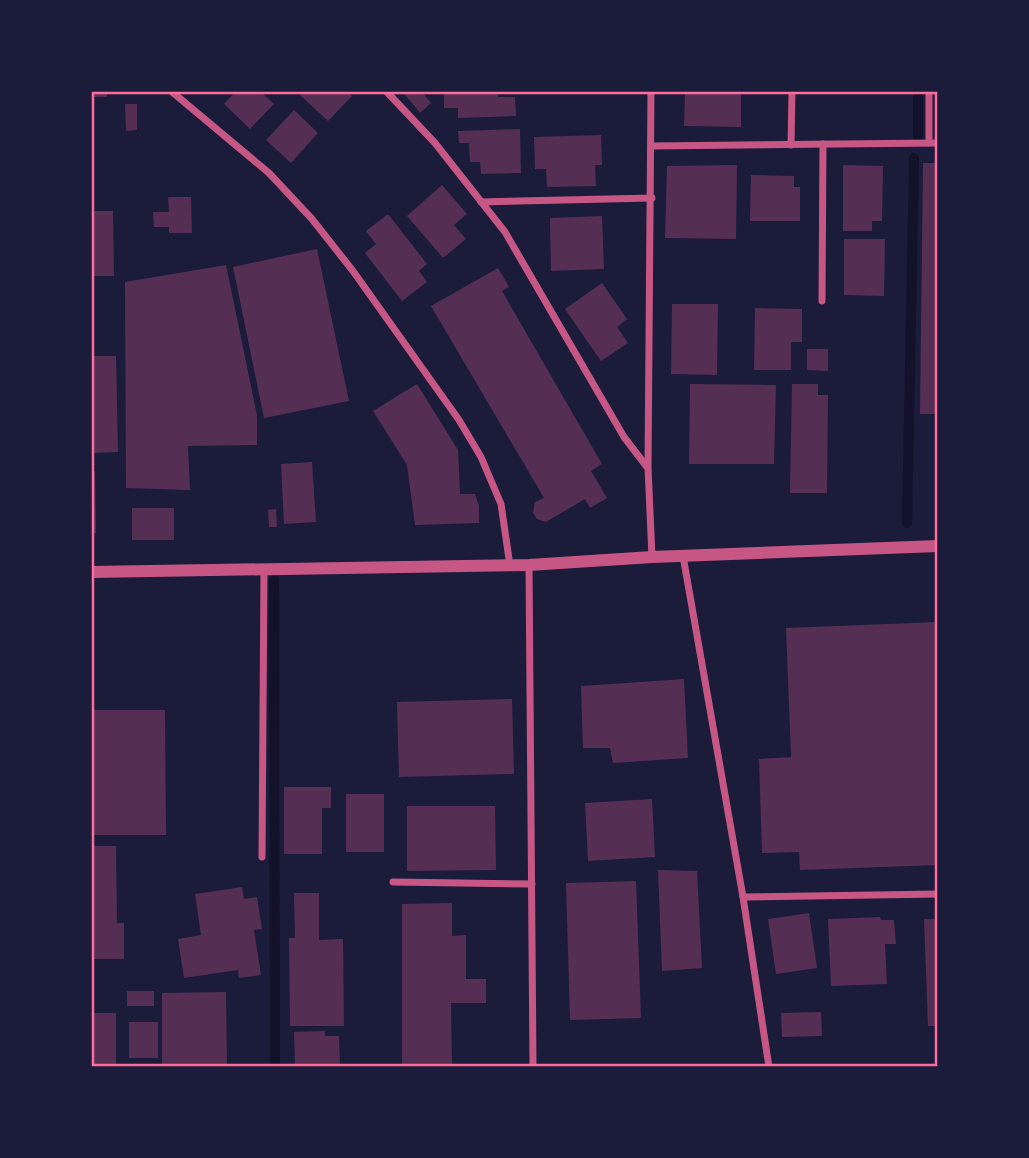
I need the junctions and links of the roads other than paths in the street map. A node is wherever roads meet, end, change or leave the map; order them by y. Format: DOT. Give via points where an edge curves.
graph roads {
  1 [pos="171,91"];
  2 [pos="386,91"];
  3 [pos="651,91"];
  4 [pos="792,91"];
  5 [pos="929,91"];
  6 [pos="929,143"];
  7 [pos="938,143"];
  8 [pos="822,144"];
  9 [pos="791,145"];
  10 [pos="652,146"];
  11 [pos="652,198"];
  12 [pos="481,202"];
  13 [pos="822,302"];
  14 [pos="648,467"];
  15 [pos="938,546"];
  16 [pos="683,556"];
  17 [pos="652,557"];
  18 [pos="529,565"];
  19 [pos="510,566"];
  20 [pos="264,569"];
  21 [pos="91,572"];
  22 [pos="262,857"];
  23 [pos="393,882"];
  24 [pos="532,884"];
  25 [pos="938,894"];
  26 [pos="743,897"];
  27 [pos="533,1067"];
  28 [pos="769,1067"];
  1 -- 19 [label="street" via="269,173 360,281 481,457 500,504"];
  2 -- 12 [label="street"];
  3 -- 10 [label="street"];
  4 -- 9 [label="street"];
  5 -- 6 [label="street"];
  6 -- 7 [label="street"];
  6 -- 8 [label="street"];
  8 -- 9 [label="street"];
  8 -- 13 [label="street"];
  9 -- 10 [label="street"];
  10 -- 11 [label="street"];
  11 -- 12 [label="street"];
  11 -- 14 [label="street"];
  12 -- 14 [label="street" via="505,232 624,437"];
  14 -- 17 [label="street"];
  15 -- 16 [label="street"];
  16 -- 17 [label="street"];
  16 -- 26 [label="street"];
  17 -- 18 [label="street"];
  18 -- 19 [label="street"];
  18 -- 24 [label="street"];
  19 -- 20 [label="street"];
  20 -- 21 [label="street"];
  20 -- 22 [label="street"];
  23 -- 24 [label="street"];
  24 -- 27 [label="street"];
  25 -- 26 [label="street"];
  26 -- 28 [label="street"];
}
